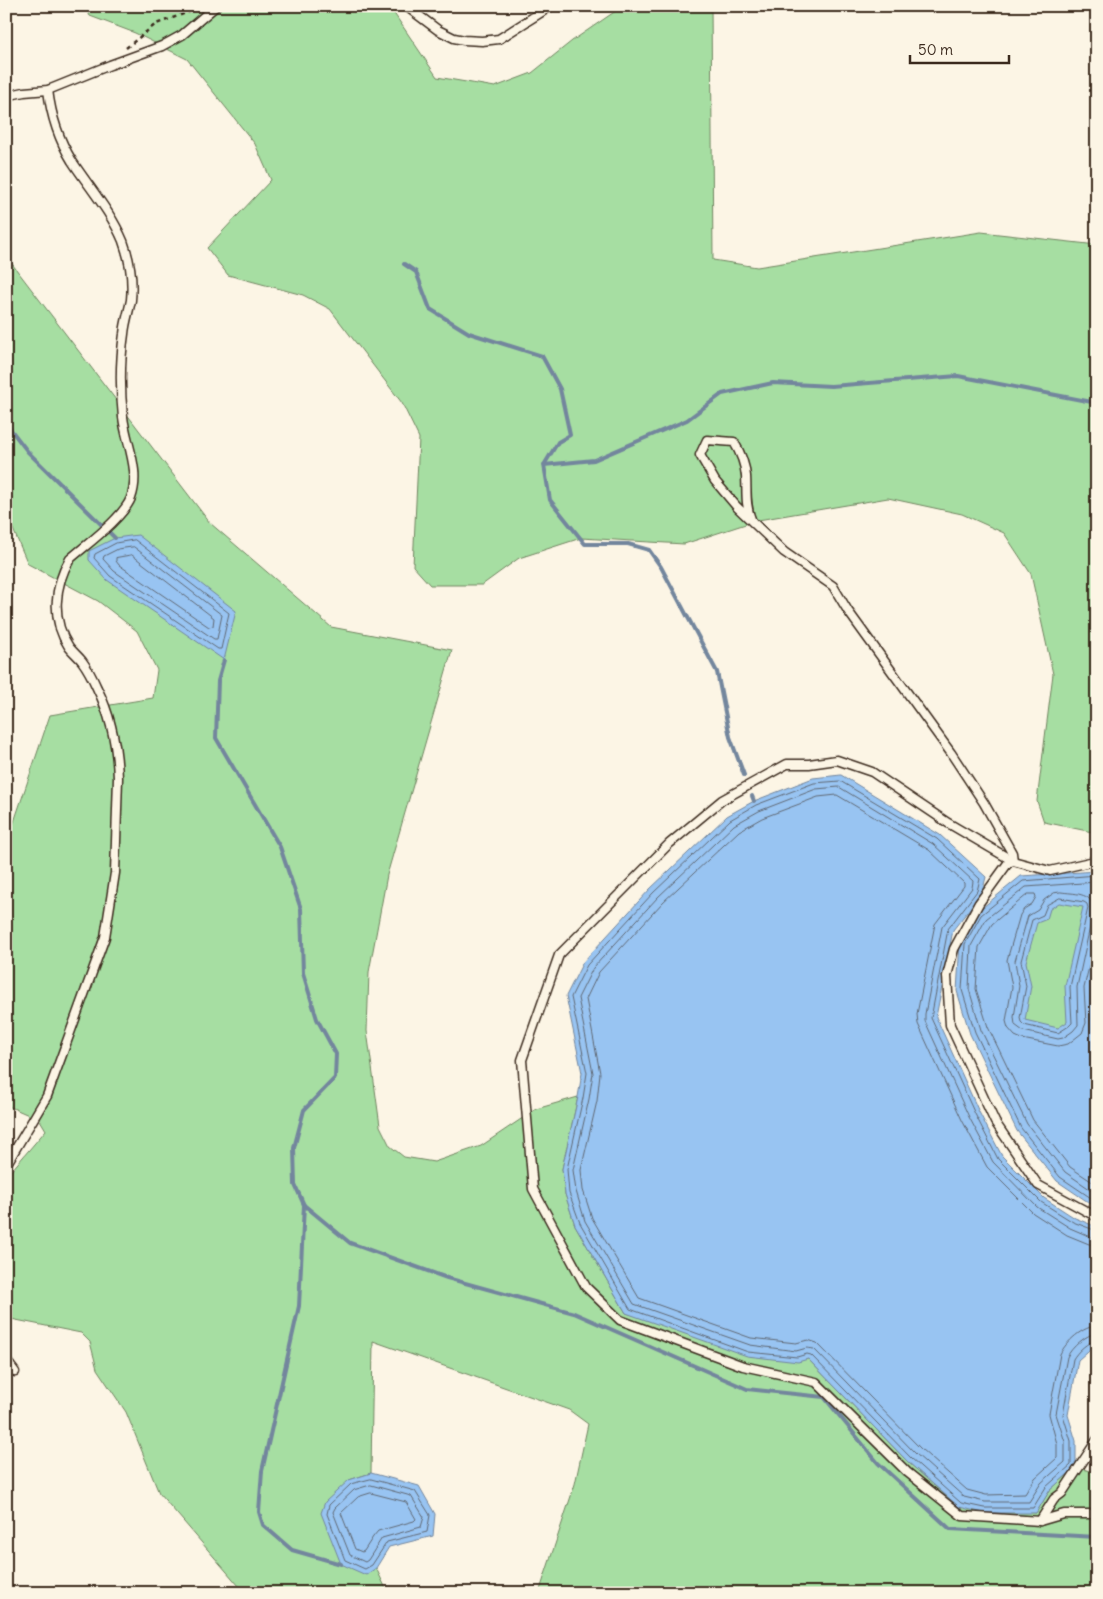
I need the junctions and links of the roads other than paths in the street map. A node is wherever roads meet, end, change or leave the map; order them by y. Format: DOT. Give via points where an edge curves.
graph roads {
  1 [pos="216,6"];
  2 [pos="406,6"];
  3 [pos="551,6"];
  4 [pos="48,90"];
  5 [pos="6,96"];
  6 [pos="751,520"];
  7 [pos="1013,861"];
  8 [pos="1097,863"];
  9 [pos="6,1165"];
  10 [pos="1097,1217"];
  11 [pos="6,1360"];
  12 [pos="15,1372"];
  13 [pos="1097,1440"];
  14 [pos="1097,1514"];
  15 [pos="1040,1520"];
  1 -- 4 [label="lane" via="182,35 162,46"];
  2 -- 3 [label="lane" via="454,38 482,41 499,39"];
  4 -- 5 [label="lane"];
  4 -- 9 [label="lane" via="64,146 113,223 129,261 132,292 124,334 121,388 134,478 132,495 123,512 70,559 60,580 56,602 63,635 98,689 115,747 118,778 116,860 108,924 47,1096"];
  6 -- 6 [label="lane" via="715,481 700,455 708,440 734,442 739,450 746,473 747,510"];
  6 -- 7 [label="lane" via="784,552 833,586 984,803 1012,853"];
  7 -- 8 [label="lane" via="1050,871"];
  7 -- 10 [label="lane" via="1008,863 979,903 954,950 947,976 950,1025 995,1122 1038,1185"];
  7 -- 15 [label="lane" via="948,823 872,772 837,760 787,764 722,800 669,844 560,955 522,1060 533,1189 586,1287 620,1320 743,1366 816,1382 907,1472 962,1516"];
  11 -- 12 [label="lane"];
  13 -- 15 [label="lane"];
  14 -- 15 [label="lane" via="1064,1514"];
}
